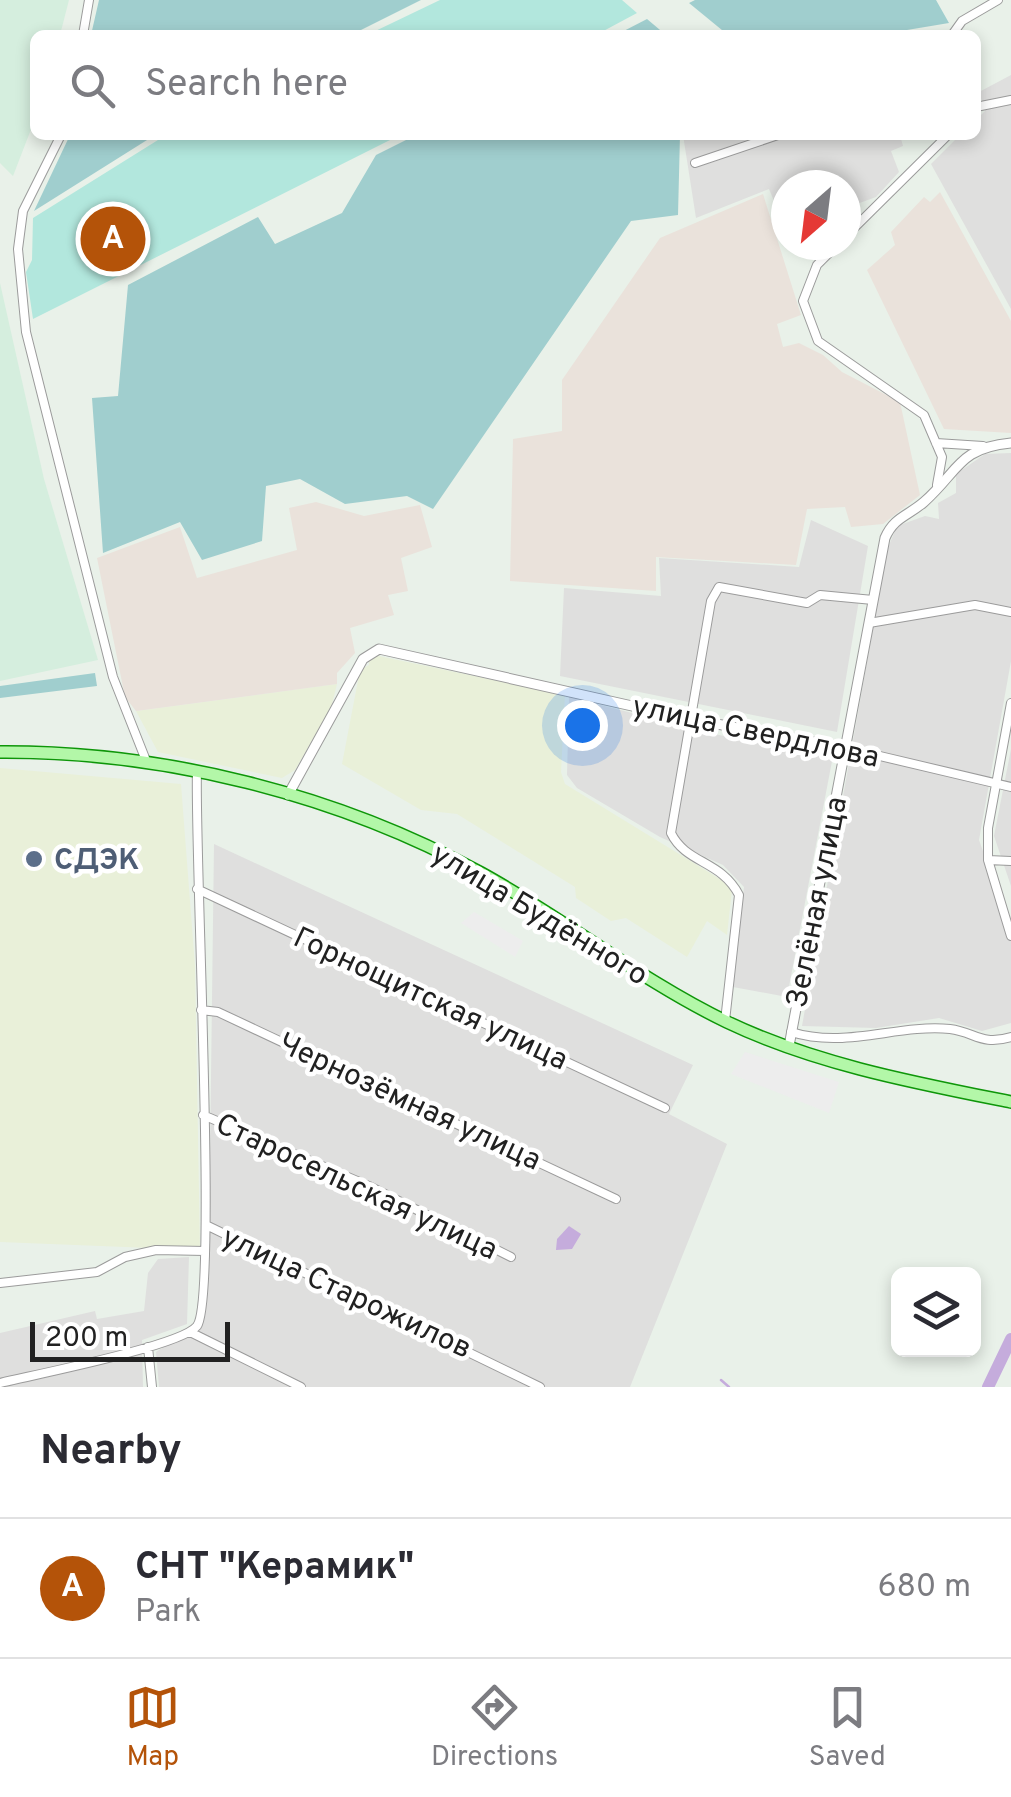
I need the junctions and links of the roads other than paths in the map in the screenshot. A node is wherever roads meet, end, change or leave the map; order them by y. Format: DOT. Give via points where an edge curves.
graph roads {
  1 [pos="88,0"];
  2 [pos="998,0"];
  3 [pos="84,30"];
  4 [pos="956,30"];
  5 [pos="1011,100"];
  6 [pos="981,104"];
  7 [pos="58,140"];
  8 [pos="763,140"];
  9 [pos="943,140"];
  10 [pos="695,163"];
  11 [pos="861,221"];
  12 [pos="822,260"];
  13 [pos="936,443"];
  14 [pos="1011,443"];
  15 [pos="983,446"];
  16 [pos="937,485"];
  17 [pos="873,600"];
  18 [pos="1011,612"];
  19 [pos="868,622"];
  20 [pos="1011,703"];
  21 [pos="690,719"];
  22 [pos="846,748"];
  23 [pos="0,752"];
  24 [pos="147,763"];
  25 [pos="197,772"];
  26 [pos="994,783"];
  27 [pos="1011,786"];
  28 [pos="288,795"];
  29 [pos="988,860"];
  30 [pos="1011,862"];
  31 [pos="197,889"];
  32 [pos="1011,936"];
  33 [pos="201,1010"];
  34 [pos="725,1021"];
  35 [pos="792,1032"];
  36 [pos="1011,1037"];
  37 [pos="789,1046"];
  38 [pos="1011,1102"];
  39 [pos="665,1108"];
  40 [pos="203,1116"];
  41 [pos="616,1199"];
  42 [pos="206,1225"];
  43 [pos="204,1251"];
  44 [pos="511,1256"];
  45 [pos="0,1283"];
  46 [pos="190,1332"];
  47 [pos="148,1347"];
  48 [pos="522,1377"];
  49 [pos="0,1383"];
  50 [pos="152,1387"];
  51 [pos="301,1387"];
  52 [pos="516,1387"];
  53 [pos="540,1387"];
  1 -- 3 [label="street"];
  2 -- 4 [label="street"];
  5 -- 6 [label="street"];
  7 -- 24 [label="street" via="23,211 18,250 26,332 113,678"];
  8 -- 10 [label="street"];
  9 -- 11 [label="street"];
  12 -- 13 [label="street" via="802,301 818,341 924,415"];
  13 -- 15 [label="street"];
  13 -- 16 [label="street" via="942,458"];
  14 -- 15 [label="street"];
  15 -- 16 [label="street, Зелёная улица"];
  16 -- 17 [label="street, Зелёная улица" via="892,521"];
  17 -- 19 [label="street, Зелёная улица"];
  17 -- 21 [label="street" via="820,596 807,603 719,587"];
  18 -- 19 [label="street" via="974,605"];
  19 -- 22 [label="street, Зелёная улица"];
  20 -- 26 [label="street"];
  21 -- 22 [label="street, улица Свердлова"];
  21 -- 28 [label="street, улица Свердлова" via="374,650"];
  21 -- 34 [label="street" via="672,833 679,850 717,866 739,895"];
  22 -- 26 [label="street, улица Свердлова"];
  22 -- 35 [label="street, Зелёная улица"];
  23 -- 24 [label="main road, улица Будённого"];
  24 -- 25 [label="main road, улица Будённого"];
  25 -- 28 [label="main road, улица Будённого"];
  25 -- 31 [label="street"];
  26 -- 27 [label="street, улица Свердлова"];
  26 -- 29 [label="street"];
  28 -- 34 [label="main road, улица Будённого" via="442,853"];
  29 -- 30 [label="street"];
  29 -- 32 [label="street"];
  31 -- 33 [label="street"];
  31 -- 39 [label="street, Горнощитская улица"];
  33 -- 40 [label="street"];
  33 -- 41 [label="street, Чернозёмная улица" via="340,1066"];
  34 -- 37 [label="main road, улица Будённого"];
  35 -- 36 [label="street" via="844,1040 952,1029 978,1041"];
  35 -- 37 [label="street, Зелёная улица"];
  37 -- 38 [label="main road, улица Будённого"];
  40 -- 42 [label="street"];
  40 -- 44 [label="street, Старосельская улица"];
  42 -- 43 [label="street"];
  42 -- 48 [label="street, улица Старожилов"];
  43 -- 45 [label="street" via="156,1250 97,1272"];
  43 -- 46 [label="street" via="201,1317"];
  46 -- 47 [label="street"];
  46 -- 51 [label="street"];
  47 -- 49 [label="street"];
  47 -- 50 [label="street"];
  48 -- 52 [label="street"];
  48 -- 53 [label="street, улица Старожилов"];
}
